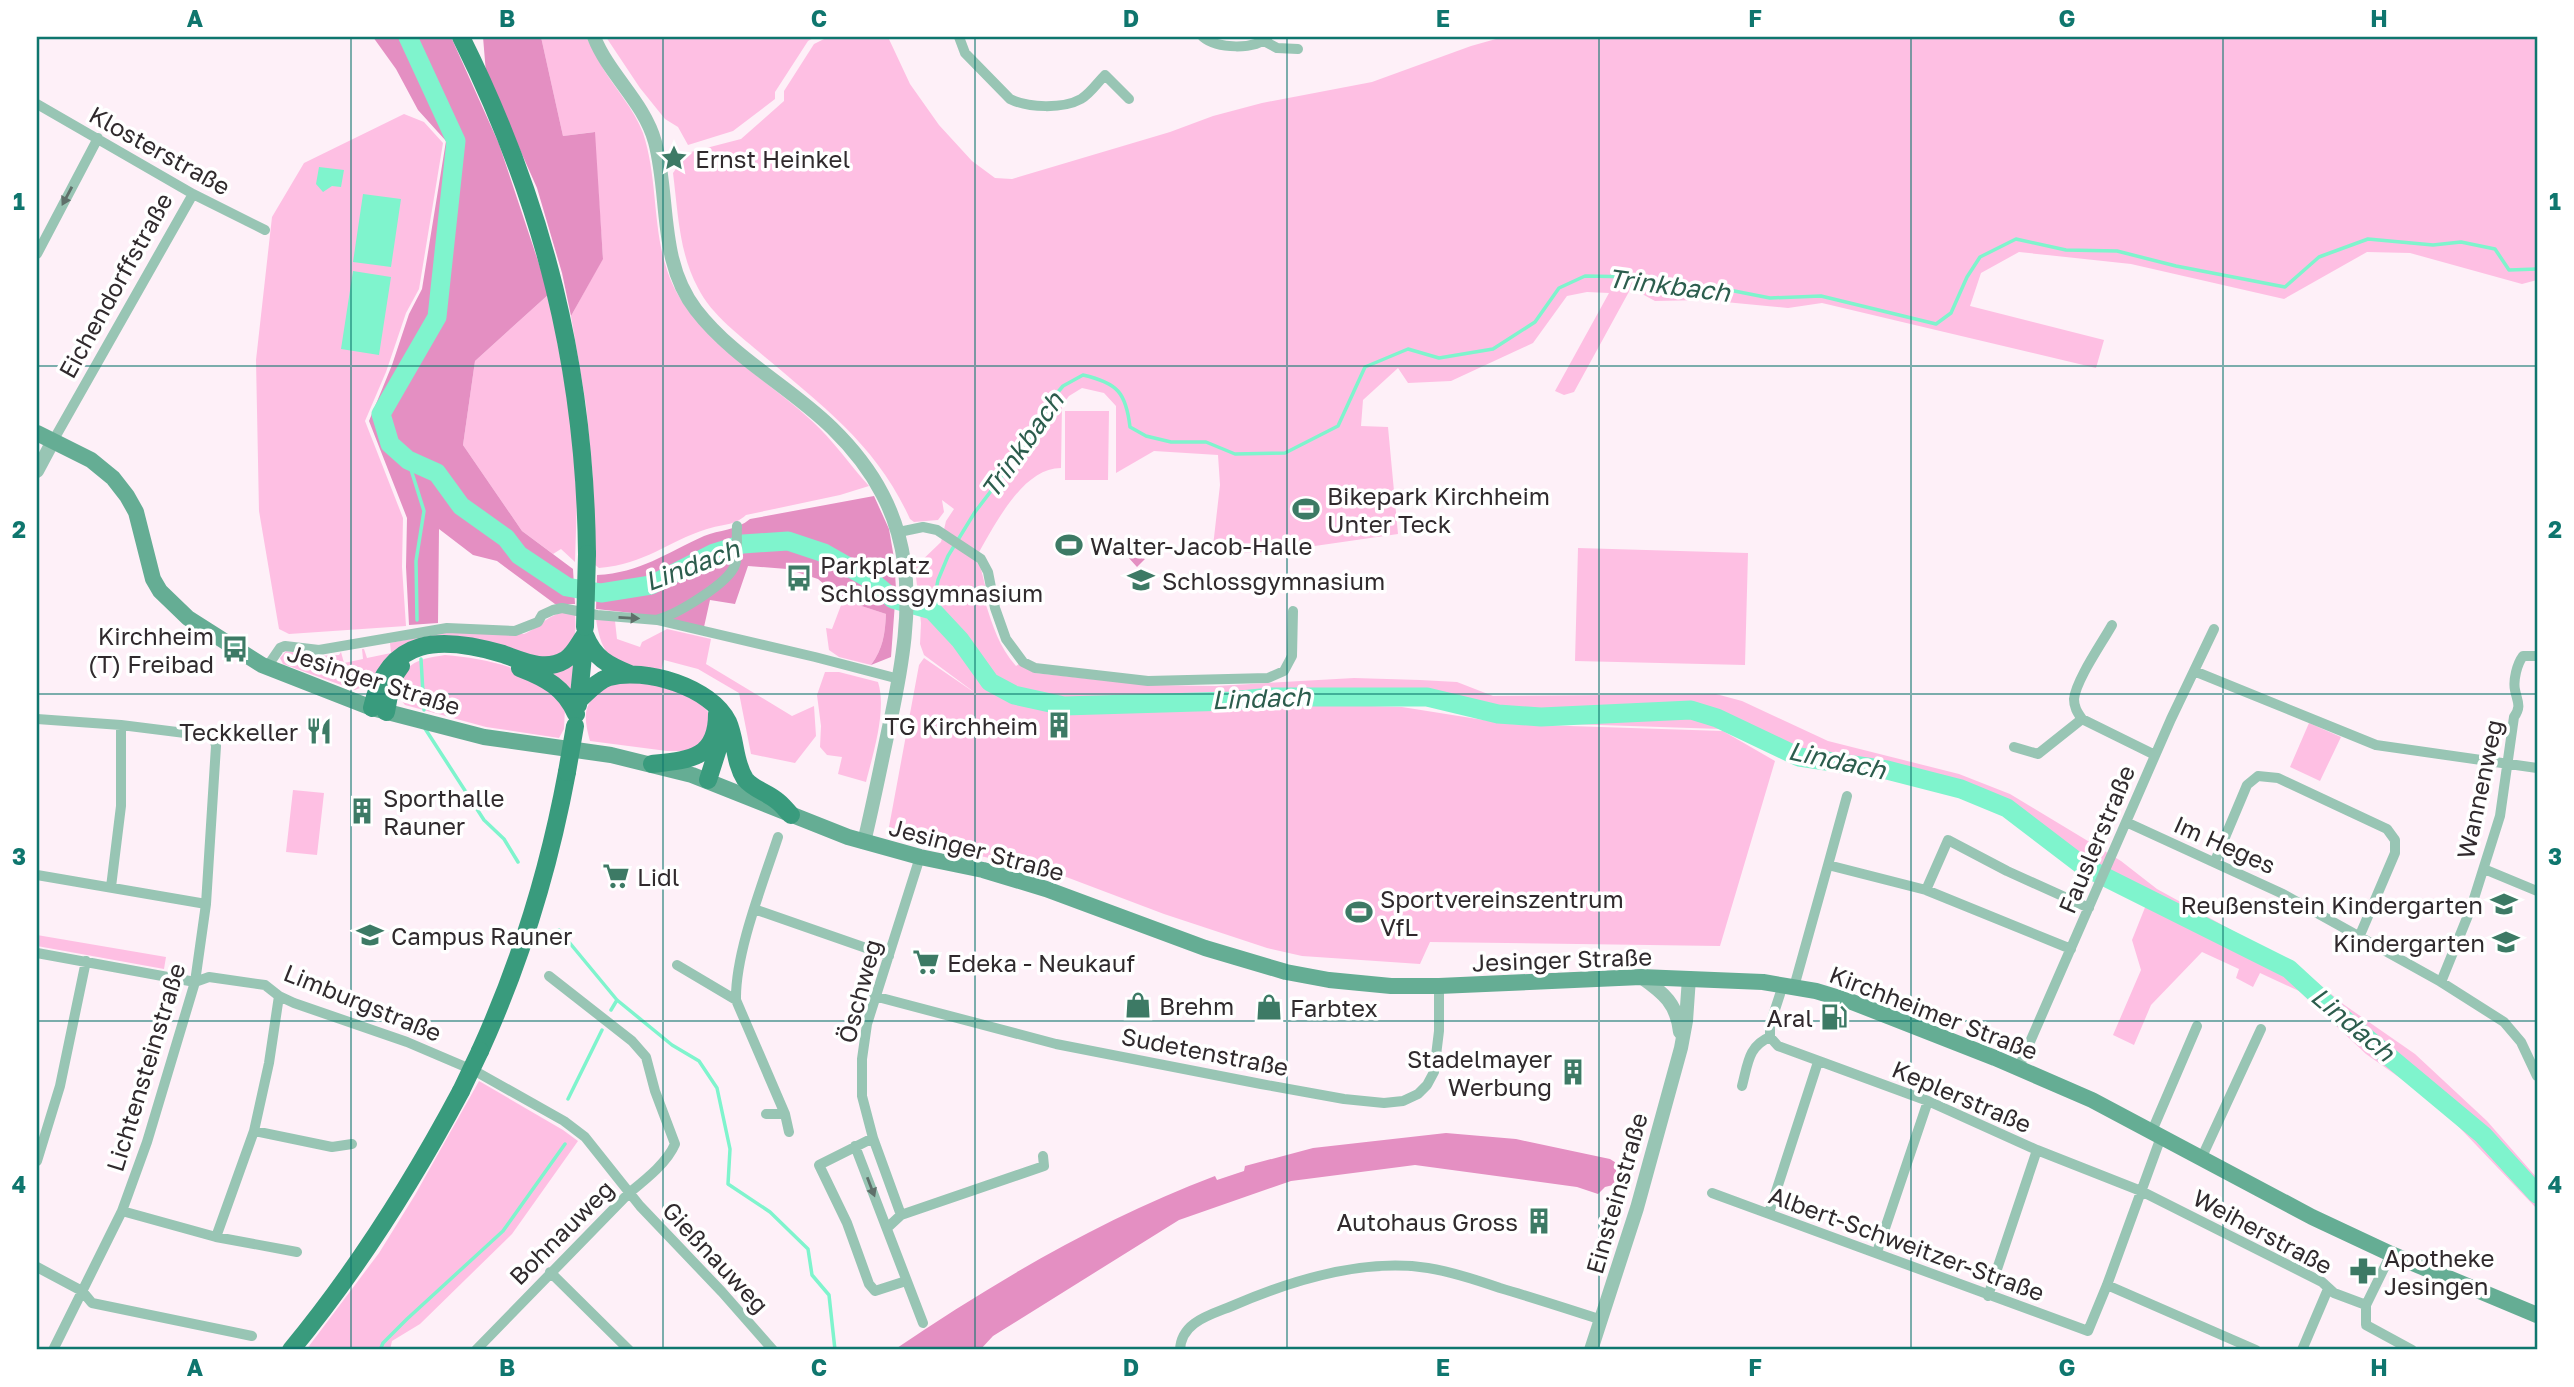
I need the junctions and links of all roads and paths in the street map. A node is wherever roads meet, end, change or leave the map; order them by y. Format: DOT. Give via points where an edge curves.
graph roads {
  1 [pos="461,37"];
  2 [pos="594,37"];
  3 [pos="959,37"];
  4 [pos="1203,37"];
  5 [pos="1266,39"];
  6 [pos="1298,49"];
  7 [pos="1129,99"];
  8 [pos="37,104"];
  9 [pos="98,138"];
  10 [pos="192,194"];
  11 [pos="265,230"];
  12 [pos="37,254"];
  13 [pos="37,433"];
  14 [pos="53,441"];
  15 [pos="37,471"];
  16 [pos="737,530"];
  17 [pos="899,532"];
  18 [pos="1293,611"];
  19 [pos="657,620"];
  20 [pos="2112,625"];
  21 [pos="2214,629"];
  22 [pos="585,631"];
  23 [pos="2537,656"];
  24 [pos="267,667"];
  25 [pos="2194,671"];
  26 [pos="631,674"];
  27 [pos="899,680"];
  28 [pos="379,710"];
  29 [pos="577,713"];
  30 [pos="720,715"];
  31 [pos="37,719"];
  32 [pos="2081,719"];
  33 [pos="37,725"];
  34 [pos="121,725"];
  35 [pos="2014,747"];
  36 [pos="2155,755"];
  37 [pos="2507,763"];
  38 [pos="652,764"];
  39 [pos="2537,768"];
  40 [pos="713,782"];
  41 [pos="1847,796"];
  42 [pos="792,815"];
  43 [pos="2126,822"];
  44 [pos="778,837"];
  45 [pos="864,842"];
  46 [pos="920,857"];
  47 [pos="2214,861"];
  48 [pos="1828,864"];
  49 [pos="2484,869"];
  50 [pos="37,875"];
  51 [pos="111,887"];
  52 [pos="1926,890"];
  53 [pos="2537,891"];
  54 [pos="206,904"];
  55 [pos="2088,908"];
  56 [pos="754,909"];
  57 [pos="2360,935"];
  58 [pos="2071,949"];
  59 [pos="37,953"];
  60 [pos="889,956"];
  61 [pos="86,961"];
  62 [pos="677,965"];
  63 [pos="549,976"];
  64 [pos="1641,977"];
  65 [pos="1689,978"];
  66 [pos="195,982"];
  67 [pos="2441,982"];
  68 [pos="1439,986"];
  69 [pos="1788,986"];
  70 [pos="279,996"];
  71 [pos="874,996"];
  72 [pos="736,1000"];
  73 [pos="2197,1026"];
  74 [pos="2261,1029"];
  75 [pos="1770,1037"];
  76 [pos="1681,1048"];
  77 [pos="1818,1062"];
  78 [pos="2019,1067"];
  79 [pos="2537,1076"];
  80 [pos="1742,1086"];
  81 [pos="1928,1101"];
  82 [pos="766,1114"];
  83 [pos="785,1114"];
  84 [pos="254,1130"];
  85 [pos="789,1132"];
  86 [pos="2156,1134"];
  87 [pos="873,1138"];
  88 [pos="352,1144"];
  89 [pos="855,1146"];
  90 [pos="2037,1150"];
  91 [pos="1043,1156"];
  92 [pos="2201,1159"];
  93 [pos="37,1161"];
  94 [pos="2141,1191"];
  95 [pos="629,1193"];
  96 [pos="1712,1193"];
  97 [pos="122,1211"];
  98 [pos="1769,1213"];
  99 [pos="901,1215"];
  100 [pos="887,1228"];
  101 [pos="216,1237"];
  102 [pos="297,1252"];
  103 [pos="1877,1252"];
  104 [pos="2392,1254"];
  105 [pos="37,1267"];
  106 [pos="550,1272"];
  107 [pos="906,1281"];
  108 [pos="2107,1285"];
  109 [pos="2328,1289"];
  110 [pos="82,1291"];
  111 [pos="1988,1296"];
  112 [pos="2366,1305"];
  113 [pos="2537,1315"];
  114 [pos="1602,1320"];
  115 [pos="923,1323"];
  116 [pos="252,1336"];
  117 [pos="53,1350"];
  118 [pos="292,1350"];
  119 [pos="477,1350"];
  120 [pos="629,1350"];
  121 [pos="773,1350"];
  122 [pos="1180,1350"];
  123 [pos="1591,1350"];
  124 [pos="2256,1350"];
  125 [pos="2302,1350"];
  126 [pos="2412,1350"];
  1 -- 22 [label="main road, bridge" via="517,163 552,274 576,400 585,491"];
  2 -- 17 [label="street" via="654,140 670,252 695,309 721,338 844,440 883,494"];
  3 -- 7 [label="street" via="965,53 1017,102 1040,106 1081,99 1105,75"];
  4 -- 5 [label="street" via="1215,46 1252,45"];
  5 -- 6 [label="street" via="1277,48"];
  8 -- 9 [label="street, Klosterstraße"];
  9 -- 10 [label="street, Klosterstraße"];
  9 -- 12 [label="street, one-way"];
  10 -- 11 [label="street, Klosterstraße"];
  10 -- 14 [label="street, Eichendorffstraße"];
  13 -- 14 [label="main road, Jesinger Straße"];
  14 -- 15 [label="street, Eichendorffstraße"];
  14 -- 24 [label="main road, Jesinger Straße" via="91,460 127,496 136,512 152,579 171,603"];
  16 -- 19 [label="street" via="735,566 727,577 671,616"];
  17 -- 18 [label="street" via="923,527 937,530 981,559 999,622 1014,652 1023,662 1049,671 1148,681 1268,678 1284,671 1292,656"];
  17 -- 27 [label="street" via="906,574"];
  24 -- 19 [label="street, Jesinger Straße, one-way" via="285,646 341,648 447,628 515,631 538,622 552,610"];
  19 -- 27 [label="street"];
  20 -- 32 [label="street" via="2074,697"];
  21 -- 25 [label="street, Fauslerstraße"];
  22 -- 26 [label="main road" via="600,659"];
  22 -- 28 [label="main road" via="570,657 548,665 465,646 417,648 399,657 384,673 377,687"];
  22 -- 29 [label="main road"];
  23 -- 37 [label="street, Wannenweg" via="2523,656 2518,662 2514,688 2518,711"];
  24 -- 28 [label="main road, Jesinger Straße"];
  25 -- 36 [label="street, Fauslerstraße"];
  25 -- 37 [label="street" via="2376,745"];
  26 -- 29 [label="main road" via="601,681"];
  26 -- 30 [label="main road" via="684,686 711,702"];
  27 -- 45 [label="street"];
  28 -- 29 [label="main road" via="399,668 418,654 445,651 492,658 539,676 564,692"];
  28 -- 38 [label="main road, Jesinger Straße" via="484,737"];
  29 -- 118 [label="main road, bridge" via="552,846 530,924 480,1051 426,1154 368,1248"];
  30 -- 38 [label="main road" via="716,734 706,749 681,761"];
  30 -- 40 [label="main road" via="727,752"];
  30 -- 42 [label="main road" via="748,782"];
  31 -- 33 [label="street"];
  31 -- 34 [label="street"];
  32 -- 35 [label="street" via="2038,754"];
  32 -- 36 [label="street"];
  34 -- 51 [label="street" via="121,806"];
  34 -- 54 [label="street, Lichtensteinstraße" via="214,738"];
  36 -- 43 [label="street, Fauslerstraße"];
  37 -- 39 [label="street"];
  37 -- 49 [label="street, Wannenweg" via="2500,816"];
  38 -- 40 [label="main road, Jesinger Straße"];
  40 -- 42 [label="main road, Jesinger Straße"];
  41 -- 48 [label="street"];
  42 -- 45 [label="main road, Jesinger Straße"];
  43 -- 47 [label="street, Im Heges"];
  43 -- 55 [label="street, Fauslerstraße"];
  44 -- 56 [label="street"];
  45 -- 46 [label="main road, Jesinger Straße"];
  46 -- 60 [label="street, Öschweg"];
  46 -- 68 [label="main road, Jesinger Straße" via="1046,889 1254,964 1329,980"];
  47 -- 57 [label="street, Im Heges"];
  47 -- 57 [label="street" via="2247,785 2258,776 2278,778 2387,829 2395,840 2395,853"];
  48 -- 52 [label="street"];
  48 -- 69 [label="street"];
  49 -- 53 [label="street"];
  49 -- 67 [label="street, Wannenweg"];
  50 -- 51 [label="street"];
  51 -- 54 [label="street"];
  52 -- 55 [label="street" via="1948,839"];
  52 -- 58 [label="street"];
  54 -- 66 [label="street, Lichtensteinstraße"];
  55 -- 58 [label="street, Fauslerstraße"];
  56 -- 60 [label="street"];
  56 -- 72 [label="street"];
  57 -- 67 [label="street, Im Heges"];
  58 -- 78 [label="street, Fauslerstraße"];
  59 -- 61 [label="street, Limburgstraße"];
  60 -- 71 [label="street, Öschweg"];
  61 -- 66 [label="street, Limburgstraße"];
  61 -- 93 [label="street" via="60,1086"];
  62 -- 72 [label="street"];
  63 -- 95 [label="street, Bohnauweg" via="646,1057 675,1144"];
  64 -- 65 [label="main road, Jesinger Straße"];
  64 -- 68 [label="main road, Jesinger Straße"];
  64 -- 76 [label="street, Einsteinstraße" via="1661,991 1679,1016"];
  65 -- 69 [label="main road, Kirchheimer Straße"];
  65 -- 76 [label="street, Einsteinstraße"];
  66 -- 70 [label="street, Limburgstraße" via="209,977 265,985"];
  66 -- 97 [label="street, Lichtensteinstraße"];
  67 -- 79 [label="street, Im Heges" via="2504,1022 2521,1042"];
  68 -- 71 [label="street, Sudetenstraße" via="1434,1072 1418,1094 1384,1103 1056,1044"];
  69 -- 75 [label="street" via="1770,1025"];
  69 -- 78 [label="main road, Kirchheimer Straße" via="1852,1002"];
  70 -- 84 [label="street"];
  70 -- 95 [label="street, Limburgstraße" via="407,1042 526,1098 585,1138"];
  71 -- 87 [label="street, Öschweg" via="862,1059 862,1096"];
  72 -- 83 [label="street"];
  73 -- 86 [label="street"];
  74 -- 92 [label="street"];
  75 -- 77 [label="street, Keplerstraße" via="1777,1046"];
  75 -- 80 [label="street" via="1757,1042"];
  76 -- 114 [label="street, Einsteinstraße"];
  77 -- 81 [label="street, Keplerstraße"];
  77 -- 98 [label="street"];
  78 -- 86 [label="main road, Kirchheimer Straße"];
  81 -- 90 [label="street, Keplerstraße"];
  81 -- 103 [label="street"];
  82 -- 83 [label="street"];
  83 -- 85 [label="street"];
  84 -- 88 [label="street" via="332,1147"];
  84 -- 101 [label="street"];
  86 -- 92 [label="main road, Kirchheimer Straße"];
  86 -- 94 [label="street"];
  87 -- 89 [label="street"];
  87 -- 99 [label="street, Öschweg"];
  89 -- 100 [label="street, one-way"];
  89 -- 107 [label="street" via="819,1165 869,1284 875,1291"];
  90 -- 94 [label="street, Keplerstraße"];
  90 -- 111 [label="street"];
  91 -- 99 [label="street" via="1044,1166"];
  92 -- 104 [label="main road, Kirchheimer Straße"];
  94 -- 108 [label="street"];
  94 -- 109 [label="street, Weiherstraße"];
  95 -- 106 [label="street, Bohnauweg"];
  95 -- 121 [label="street, Gießnauweg"];
  96 -- 98 [label="street, Albert-Schweitzer-Straße"];
  97 -- 101 [label="street"];
  97 -- 110 [label="street, Lichtensteinstraße"];
  98 -- 103 [label="street, Albert-Schweitzer-Straße"];
  99 -- 100 [label="street"];
  100 -- 107 [label="street"];
  101 -- 102 [label="street"];
  103 -- 111 [label="street, Albert-Schweitzer-Straße"];
  104 -- 112 [label="street"];
  104 -- 113 [label="main road, Kirchheimer Straße"];
  105 -- 110 [label="street"];
  106 -- 119 [label="street, Bohnauweg"];
  106 -- 120 [label="street"];
  107 -- 115 [label="street"];
  108 -- 111 [label="street, Albert-Schweitzer-Straße" via="2088,1331"];
  108 -- 124 [label="street"];
  109 -- 112 [label="street, Weiherstraße"];
  109 -- 125 [label="street"];
  110 -- 116 [label="street" via="92,1303"];
  110 -- 117 [label="street, Lichtensteinstraße"];
  112 -- 126 [label="street" via="2367,1325"];
  114 -- 122 [label="street" via="1446,1271 1409,1266 1363,1268 1262,1293 1198,1320 1185,1331"];
  114 -- 123 [label="street, Einsteinstraße"];
}
